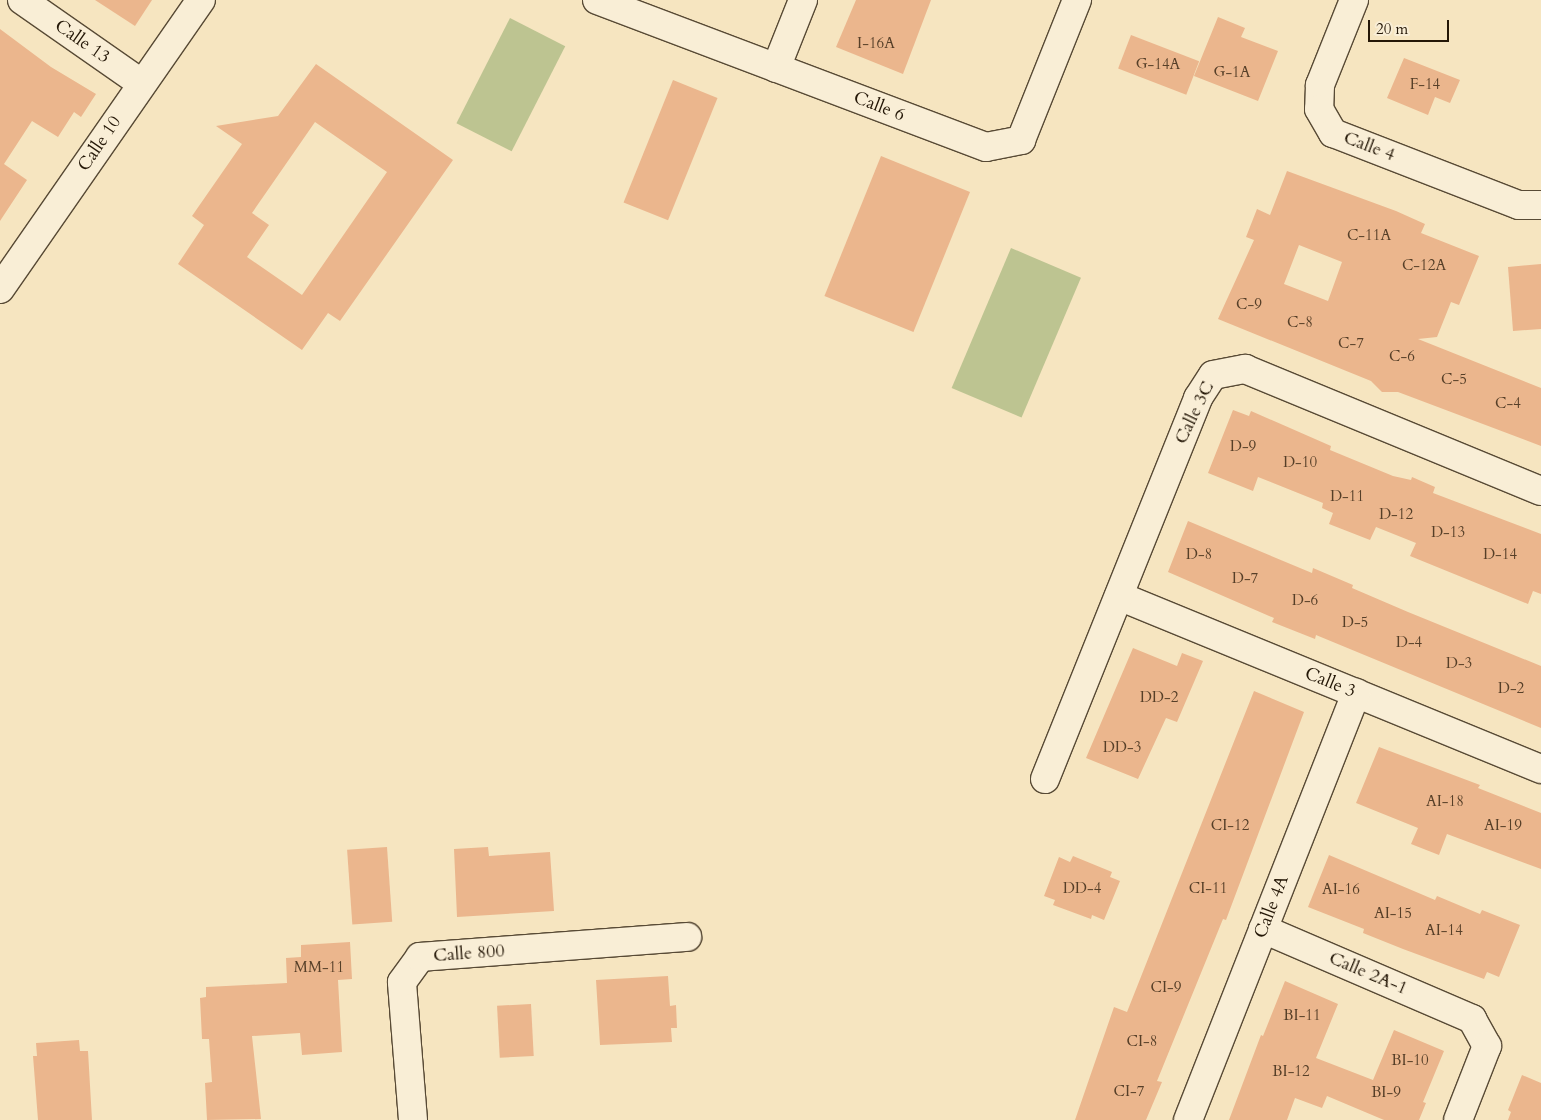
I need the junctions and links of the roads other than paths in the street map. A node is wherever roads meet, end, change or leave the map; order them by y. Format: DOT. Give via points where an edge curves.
graph roads {
  1 [pos="22,0"];
  2 [pos="201,0"];
  3 [pos="598,0"];
  4 [pos="803,0"];
  5 [pos="1078,0"];
  6 [pos="1354,0"];
  7 [pos="776,68"];
  8 [pos="141,83"];
  9 [pos="1541,205"];
  10 [pos="0,289"];
  11 [pos="1541,491"];
  12 [pos="1119,596"];
  13 [pos="1356,693"];
  14 [pos="1541,769"];
  15 [pos="1045,779"];
  16 [pos="1263,929"];
  17 [pos="687,937"];
  18 [pos="413,1120"];
  19 [pos="1188,1120"];
  20 [pos="1458,1120"];
  1 -- 8 [label="street, Calle 13"];
  2 -- 8 [label="street, Calle 10"];
  3 -- 7 [label="street, Calle 6"];
  4 -- 7 [label="street"];
  5 -- 7 [label="street, Calle 6" via="1021,140 986,147"];
  6 -- 9 [label="street, Calle 4" via="1320,85 1319,109 1333,133 1519,205"];
  8 -- 10 [label="street, Calle 10"];
  11 -- 12 [label="street, Calle 3C" via="1245,369 1213,375 1198,398"];
  12 -- 13 [label="street, Calle 3"];
  12 -- 15 [label="street, Calle 3C"];
  13 -- 14 [label="street, Calle 3"];
  13 -- 16 [label="street, Calle 4A"];
  16 -- 19 [label="street, Calle 4A"];
  16 -- 20 [label="street, Calle 2A-1" via="1472,1019 1488,1046"];
  17 -- 18 [label="street, Calle 800" via="420,957 402,982"];
}
